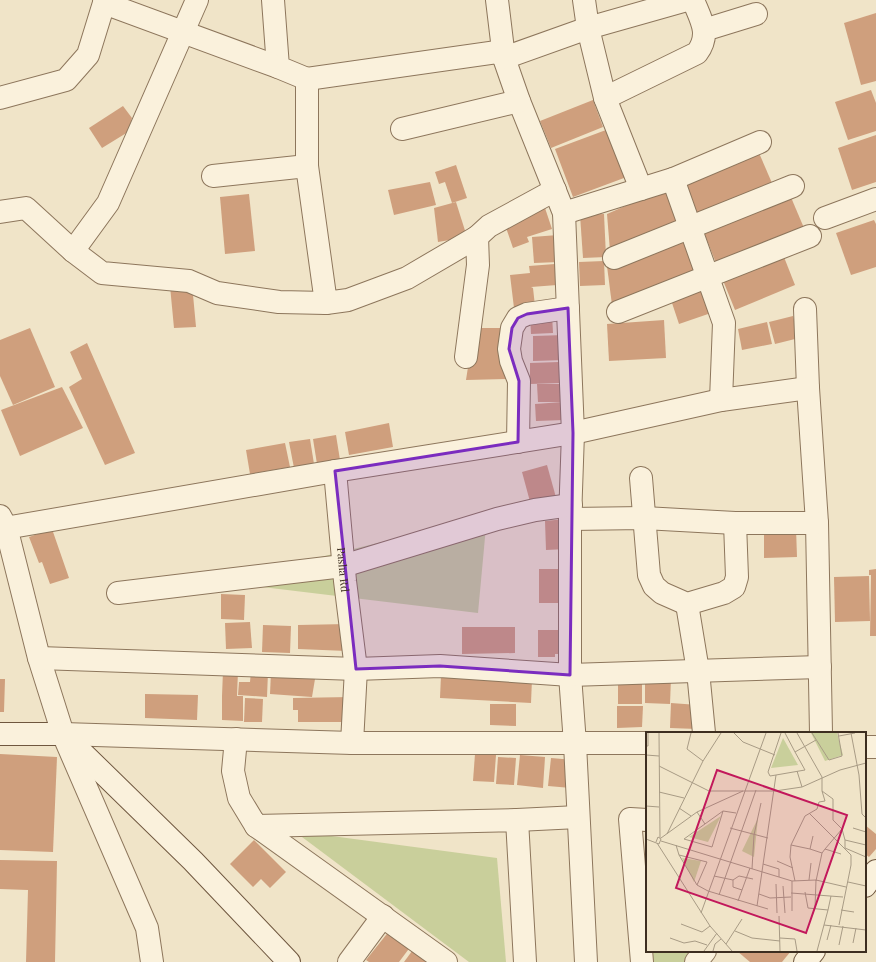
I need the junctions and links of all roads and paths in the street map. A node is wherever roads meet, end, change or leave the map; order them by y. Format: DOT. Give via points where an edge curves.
graph roads {
  1 [pos="197,0"];
  2 [pos="274,0"];
  3 [pos="497,0"];
  4 [pos="584,0"];
  5 [pos="687,0"];
  6 [pos="693,0"];
  7 [pos="108,1"];
  8 [pos="756,14"];
  9 [pos="588,28"];
  10 [pos="704,30"];
  11 [pos="183,33"];
  12 [pos="504,54"];
  13 [pos="278,67"];
  14 [pos="307,79"];
  15 [pos="0,98"];
  16 [pos="605,98"];
  17 [pos="519,101"];
  18 [pos="402,129"];
  19 [pos="760,142"];
  20 [pos="307,166"];
  21 [pos="213,176"];
  22 [pos="673,180"];
  23 [pos="793,186"];
  24 [pos="641,189"];
  25 [pos="555,190"];
  26 [pos="876,198"];
  27 [pos="0,212"];
  28 [pos="564,213"];
  29 [pos="825,218"];
  30 [pos="690,228"];
  31 [pos="810,236"];
  32 [pos="477,237"];
  33 [pos="73,251"];
  34 [pos="614,258"];
  35 [pos="708,277"];
  36 [pos="326,303"];
  37 [pos="568,308"];
  38 [pos="805,309"];
  39 [pos="618,312"];
  40 [pos="466,357"];
  41 [pos="808,388"];
  42 [pos="721,400"];
  43 [pos="573,433"];
  44 [pos="518,442"];
  45 [pos="335,471"];
  46 [pos="640,478"];
  47 [pos="571,512"];
  48 [pos="644,518"];
  49 [pos="735,523"];
  50 [pos="817,523"];
  51 [pos="2,524"];
  52 [pos="343,566"];
  53 [pos="118,593"];
  54 [pos="687,604"];
  55 [pos="39,658"];
  56 [pos="820,667"];
  57 [pos="356,669"];
  58 [pos="698,671"];
  59 [pos="570,675"];
  60 [pos="704,732"];
  61 [pos="821,732"];
  62 [pos="0,734"];
  63 [pos="63,734"];
  64 [pos="236,739"];
  65 [pos="352,743"];
  66 [pos="575,744"];
  67 [pos="646,744"];
  68 [pos="578,817"];
  69 [pos="517,820"];
  70 [pos="646,820"];
  71 [pos="256,826"];
  72 [pos="876,872"];
  73 [pos="866,885"];
  74 [pos="383,916"];
  75 [pos="704,952"];
  76 [pos="813,952"];
  77 [pos="152,962"];
  78 [pos="289,962"];
  79 [pos="349,962"];
  80 [pos="446,962"];
  81 [pos="525,962"];
  82 [pos="586,962"];
  83 [pos="642,962"];
  84 [pos="696,962"];
  85 [pos="805,962"];
  1 -- 11 [label="street"];
  2 -- 13 [label="street"];
  3 -- 12 [label="street"];
  4 -- 9 [label="street"];
  5 -- 9 [label="street"];
  6 -- 10 [label="street"];
  7 -- 11 [label="street"];
  7 -- 15 [label="street" via="88,55 66,80"];
  8 -- 10 [label="street"];
  9 -- 12 [label="street"];
  9 -- 16 [label="street"];
  10 -- 16 [label="street" via="704,44 697,53"];
  11 -- 13 [label="street"];
  11 -- 33 [label="street" via="108,203"];
  12 -- 14 [label="street"];
  12 -- 17 [label="street"];
  13 -- 14 [label="street"];
  14 -- 20 [label="street"];
  16 -- 24 [label="street"];
  17 -- 18 [label="street"];
  17 -- 25 [label="street"];
  19 -- 22 [label="street"];
  20 -- 21 [label="street"];
  20 -- 36 [label="street"];
  22 -- 24 [label="street"];
  22 -- 30 [label="street"];
  23 -- 30 [label="street"];
  24 -- 28 [label="street"];
  25 -- 28 [label="street"];
  25 -- 32 [label="street" via="489,226"];
  26 -- 29 [label="street"];
  27 -- 33 [label="street" via="26,208"];
  28 -- 37 [label="street"];
  30 -- 34 [label="street"];
  30 -- 35 [label="street"];
  31 -- 35 [label="street"];
  32 -- 36 [label="street" via="407,278 348,300"];
  32 -- 40 [label="street" via="478,265"];
  33 -- 36 [label="street" via="102,273 189,281 217,293 279,302"];
  35 -- 39 [label="street"];
  35 -- 42 [label="street" via="724,323"];
  37 -- 43 [label="street"];
  37 -- 44 [label="street" via="527,314 518,318 512,328 509,349 511,361 520,381"];
  38 -- 41 [label="street"];
  41 -- 42 [label="street"];
  41 -- 50 [label="street"];
  42 -- 43 [label="street"];
  43 -- 44 [label="street"];
  43 -- 47 [label="street"];
  44 -- 45 [label="street"];
  45 -- 51 [label="street"];
  45 -- 52 [label="street, Pasha Rd"];
  46 -- 48 [label="street"];
  47 -- 48 [label="street"];
  47 -- 52 [label="street" via="536,510 497,519"];
  47 -- 59 [label="street"];
  48 -- 49 [label="street"];
  48 -- 54 [label="street" via="649,575 654,586 662,593"];
  49 -- 50 [label="street"];
  49 -- 54 [label="street" via="737,577 734,587 724,593"];
  50 -- 56 [label="street"];
  51 -- 55 [label="street"];
  52 -- 53 [label="street"];
  52 -- 57 [label="street, Pasha Rd"];
  54 -- 58 [label="street"];
  55 -- 57 [label="street"];
  55 -- 63 [label="street"];
  56 -- 58 [label="street"];
  56 -- 61 [label="street"];
  57 -- 59 [label="street" via="440,666"];
  57 -- 65 [label="street, Pasha Rd"];
  58 -- 59 [label="street"];
  58 -- 60 [label="street"];
  59 -- 66 [label="street"];
  62 -- 63 [label="street"];
  63 -- 64 [label="street"];
  63 -- 77 [label="street" via="147,928"];
  63 -- 78 [label="street" via="193,861"];
  64 -- 65 [label="street"];
  64 -- 71 [label="street" via="233,771 239,798"];
  65 -- 66 [label="street"];
  66 -- 67 [label="street"];
  66 -- 68 [label="street"];
  68 -- 69 [label="street"];
  68 -- 82 [label="street"];
  69 -- 71 [label="street"];
  69 -- 81 [label="street"];
  70 -- 83 [label="street" via="630,819"];
  71 -- 74 [label="street"];
  72 -- 73 [label="street"];
  74 -- 79 [label="street"];
  74 -- 80 [label="street"];
  75 -- 84 [label="street"];
  76 -- 85 [label="street"];
}
